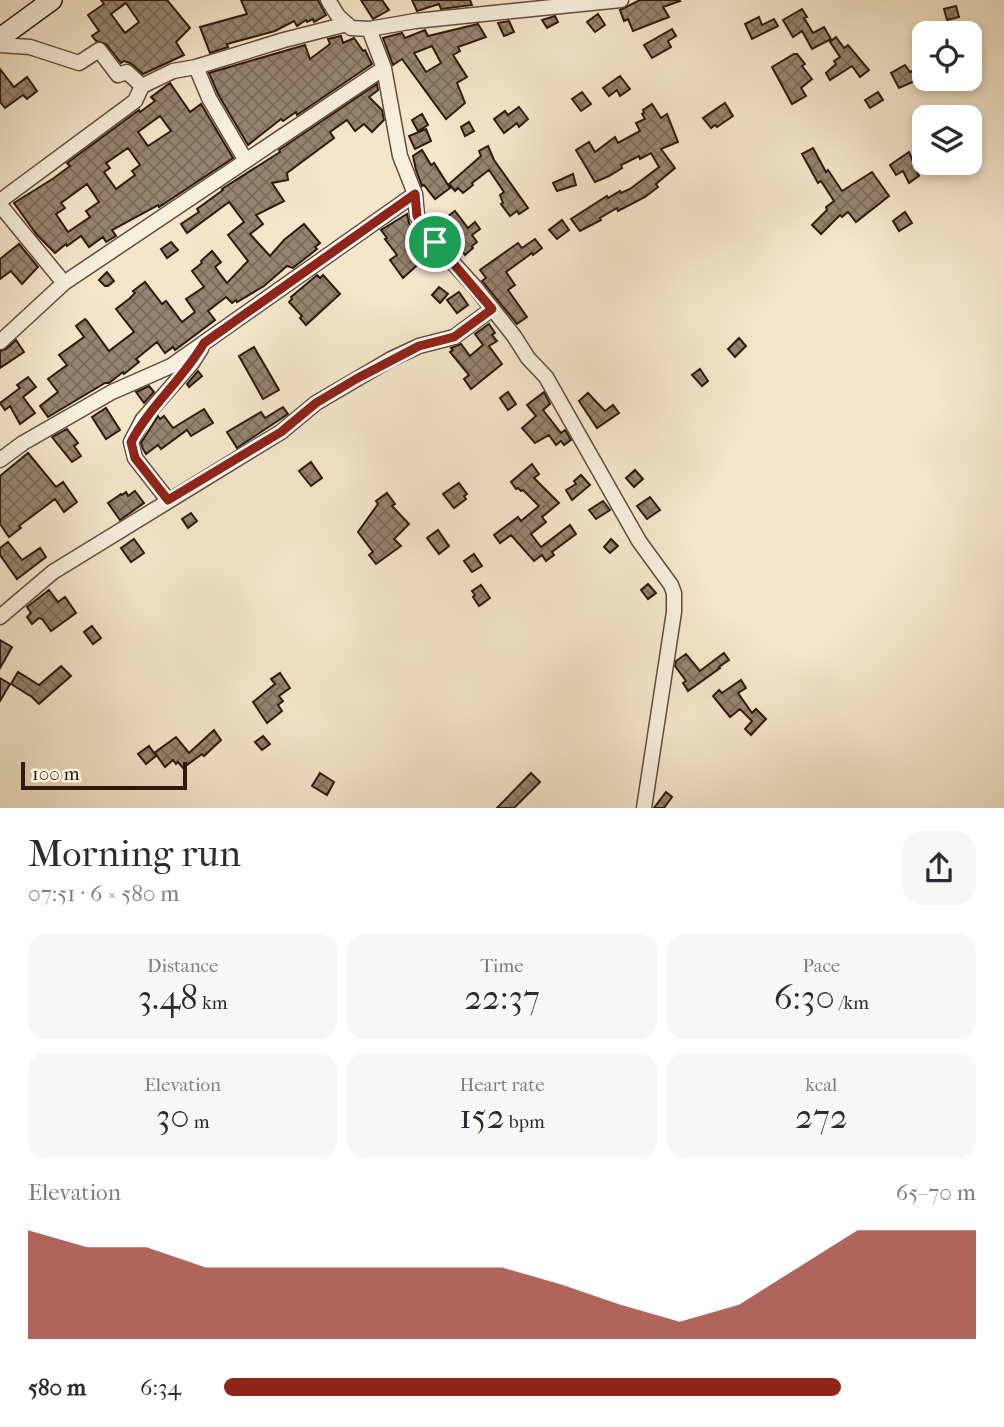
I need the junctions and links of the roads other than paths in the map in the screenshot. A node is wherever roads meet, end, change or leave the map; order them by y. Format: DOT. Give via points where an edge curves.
graph roads {
  1 [pos="52,0"];
  2 [pos="328,0"];
  3 [pos="621,0"];
  4 [pos="502,6"];
  5 [pos="347,24"];
  6 [pos="369,29"];
  7 [pos="0,38"];
  8 [pos="0,45"];
  9 [pos="196,67"];
  10 [pos="384,68"];
  11 [pos="142,86"];
  12 [pos="246,161"];
  13 [pos="415,194"];
  14 [pos="0,203"];
  15 [pos="64,283"];
  16 [pos="492,309"];
  17 [pos="0,342"];
  18 [pos="204,343"];
  19 [pos="0,460"];
  20 [pos="168,500"];
  21 [pos="0,617"];
  22 [pos="644,807"];
  1 -- 7 [label="main road"];
  2 -- 5 [label="street"];
  3 -- 4 [label="street"];
  4 -- 6 [label="street"];
  5 -- 6 [label="street"];
  5 -- 9 [label="street"];
  6 -- 10 [label="street"];
  8 -- 11 [label="street" via="30,47 79,63 99,50 118,75 127,72"];
  9 -- 11 [label="street" via="173,71"];
  9 -- 12 [label="street"];
  10 -- 12 [label="street"];
  10 -- 13 [label="street" via="400,156"];
  11 -- 14 [label="street" via="135,101"];
  12 -- 15 [label="street"];
  13 -- 16 [label="street" via="417,216"];
  13 -- 18 [label="street"];
  14 -- 15 [label="street"];
  15 -- 17 [label="street"];
  16 -- 20 [label="street" via="454,337 419,346 356,379 281,432"];
  16 -- 22 [label="street" via="546,377 639,541 674,593"];
  18 -- 19 [label="street" via="171,366 112,392"];
  18 -- 20 [label="street" via="143,419 131,442 135,458"];
  20 -- 21 [label="street" via="53,572"];
}
